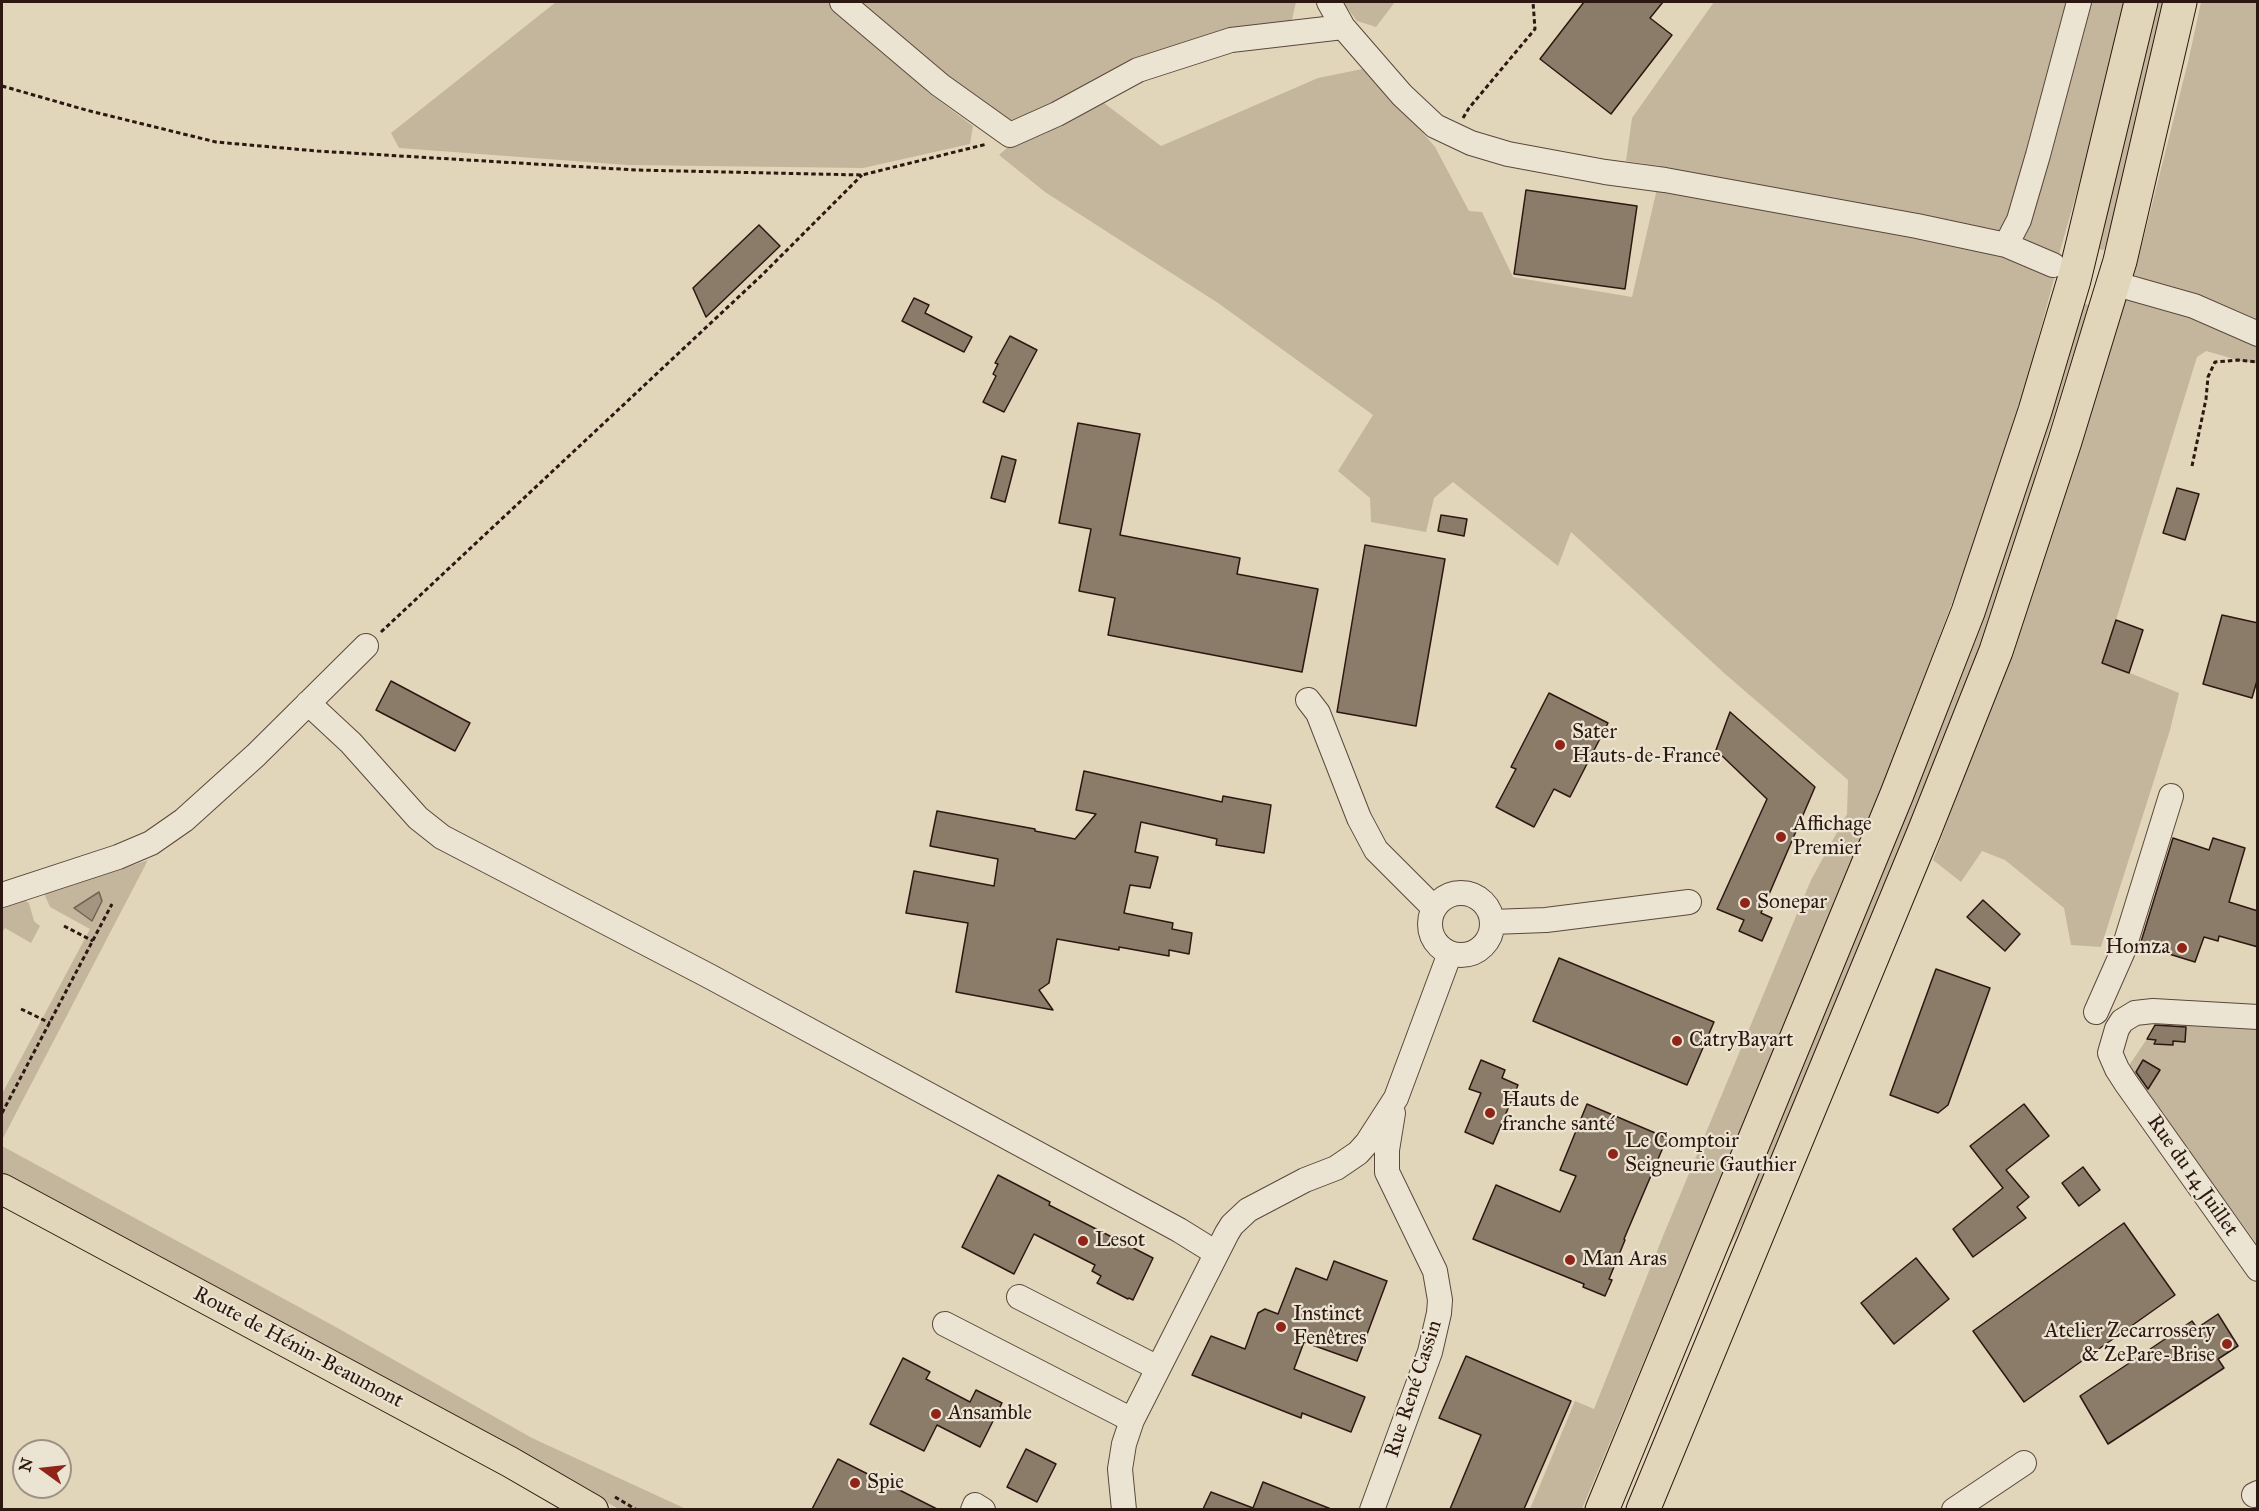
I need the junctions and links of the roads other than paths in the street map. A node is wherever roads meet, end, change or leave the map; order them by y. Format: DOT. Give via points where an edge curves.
graph roads {
  1 [pos="842,2"];
  2 [pos="1329,2"];
  3 [pos="2079,2"];
  4 [pos="2141,2"];
  5 [pos="2181,2"];
  6 [pos="1343,27"];
  7 [pos="2006,245"];
  8 [pos="2053,265"];
  9 [pos="2127,287"];
  10 [pos="2258,334"];
  11 [pos="366,646"];
  12 [pos="1308,700"];
  13 [pos="308,703"];
  14 [pos="2171,796"];
  15 [pos="2,895"];
  16 [pos="1689,903"];
  17 [pos="1434,908"];
  18 [pos="1492,922"];
  19 [pos="1450,953"];
  20 [pos="2096,1012"];
  21 [pos="2258,1017"];
  22 [pos="1396,1098"];
  23 [pos="1342,1165"];
  24 [pos="1389,1179"];
  25 [pos="1778,1185"];
  26 [pos="2,1189"];
  27 [pos="1216,1253"];
  28 [pos="2258,1269"];
  29 [pos="1019,1297"];
  30 [pos="945,1324"];
  31 [pos="1158,1368"];
  32 [pos="1132,1420"];
  33 [pos="2024,1463"];
  34 [pos="593,1509"];
  35 [pos="973,1509"];
  36 [pos="983,1509"];
  37 [pos="1123,1509"];
  38 [pos="1372,1509"];
  39 [pos="1602,1509"];
  40 [pos="1643,1509"];
  41 [pos="1662,1509"];
  42 [pos="1954,1509"];
  1 -- 6 [label="street" via="940,85 1010,135 1138,70 1231,40"];
  2 -- 6 [label="street"];
  3 -- 7 [label="street" via="2032,177 2019,220"];
  4 -- 39 [label="highway" via="2074,280 1968,612"];
  5 -- 25 [label="highway" via="2120,261 1996,651"];
  6 -- 7 [label="street" via="1402,96 1435,126 1471,143 1508,154 1798,203"];
  7 -- 8 [label="street"];
  9 -- 10 [label="street" via="2194,306"];
  11 -- 13 [label="street"];
  12 -- 17 [label="street" via="1318,713 1359,818 1376,850"];
  13 -- 15 [label="street" via="184,820 151,843"];
  13 -- 27 [label="street" via="351,743 418,818 442,837 709,976"];
  14 -- 20 [label="street" via="2122,951"];
  16 -- 18 [label="street" via="1546,920"];
  17 -- 18 [label="street" via="1448,896 1466,893 1483,902"];
  17 -- 19 [label="street" via="1431,933 1438,945"];
  18 -- 19 [label="street" via="1491,933 1482,947 1467,954"];
  19 -- 22 [label="street"];
  21 -- 28 [label="street, Rue du 14 Juillet" via="2135,1012 2122,1021 2110,1053 2126,1083"];
  22 -- 23 [label="street" via="1367,1143"];
  22 -- 24 [label="street, Rue René Cassin" via="1387,1149"];
  23 -- 24 [label="street" via="1370,1166"];
  23 -- 27 [label="street" via="1248,1210 1232,1225"];
  24 -- 38 [label="street, Rue René Cassin" via="1435,1271 1440,1300 1430,1352"];
  25 -- 40 [label="highway"];
  25 -- 41 [label="highway" via="1717,1367"];
  26 -- 34 [label="main road, Route de Hénin-Beaumont"];
  27 -- 31 [label="street"];
  29 -- 31 [label="street"];
  30 -- 32 [label="street"];
  31 -- 32 [label="street"];
  32 -- 37 [label="street" via="1121,1463"];
  33 -- 42 [label="street"];
  35 -- 36 [label="street"];
}
